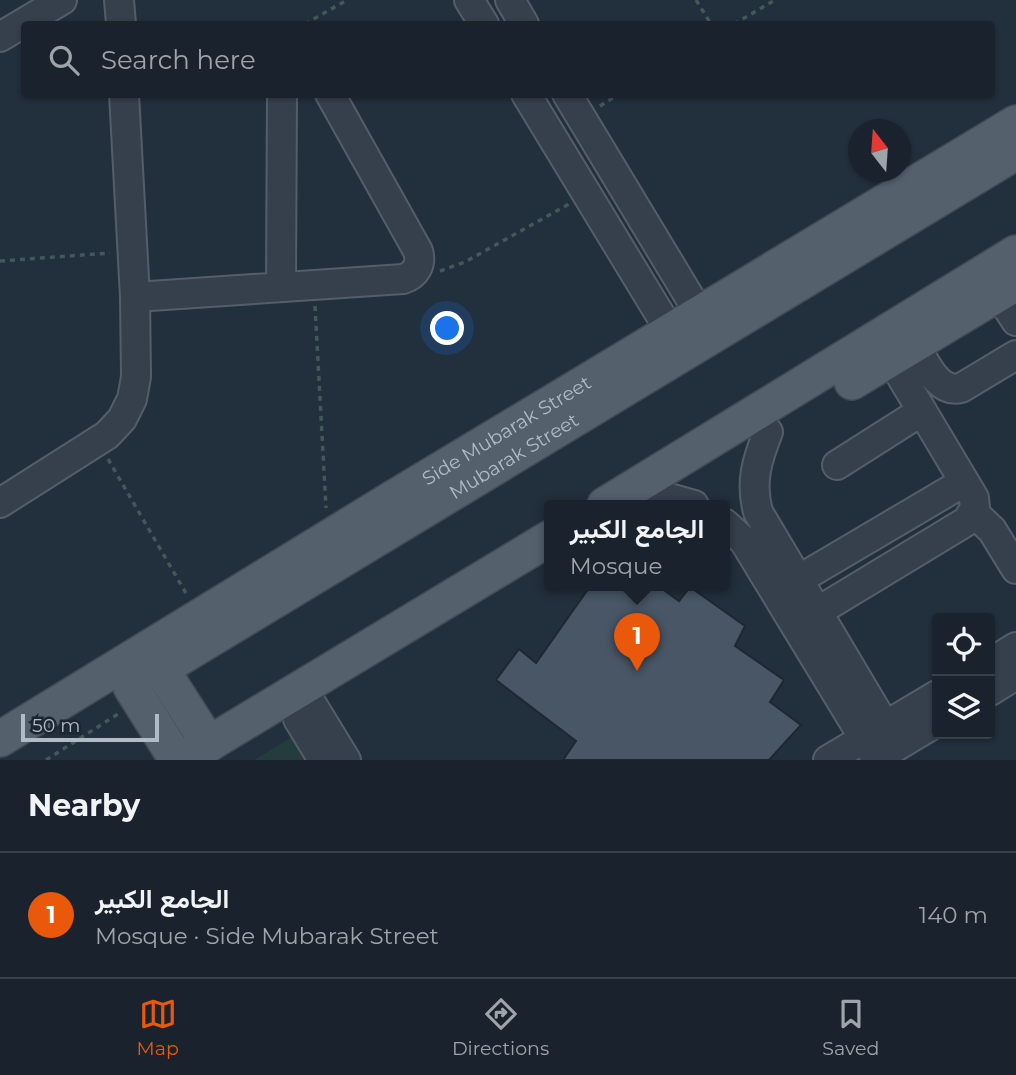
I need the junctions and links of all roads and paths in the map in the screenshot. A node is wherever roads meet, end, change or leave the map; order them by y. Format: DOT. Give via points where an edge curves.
graph roads {
  1 [pos="62,0"];
  2 [pos="119,0"];
  3 [pos="347,0"];
  4 [pos="469,0"];
  5 [pos="510,0"];
  6 [pos="696,0"];
  7 [pos="775,0"];
  8 [pos="27,21"];
  9 [pos="121,21"];
  10 [pos="310,21"];
  11 [pos="482,21"];
  12 [pos="522,21"];
  13 [pos="709,21"];
  14 [pos="739,21"];
  15 [pos="21,24"];
  16 [pos="0,37"];
  17 [pos="124,98"];
  18 [pos="282,98"];
  19 [pos="332,98"];
  20 [pos="528,98"];
  21 [pos="569,98"];
  22 [pos="1016,123"];
  23 [pos="1016,152"];
  24 [pos="1016,168"];
  25 [pos="961,185"];
  26 [pos="587,194"];
  27 [pos="1016,243"];
  28 [pos="133,251"];
  29 [pos="1016,253"];
  30 [pos="0,261"];
  31 [pos="413,274"];
  32 [pos="314,285"];
  33 [pos="281,287"];
  34 [pos="1004,292"];
  35 [pos="135,297"];
  36 [pos="707,326"];
  37 [pos="902,342"];
  38 [pos="677,343"];
  39 [pos="1016,355"];
  40 [pos="922,411"];
  41 [pos="768,432"];
  42 [pos="98,442"];
  43 [pos="697,462"];
  44 [pos="837,465"];
  45 [pos="964,482"];
  46 [pos="648,500"];
  47 [pos="648,500"];
  48 [pos="0,503"];
  49 [pos="399,511"];
  50 [pos="974,513"];
  51 [pos="730,528"];
  52 [pos="328,538"];
  53 [pos="544,542"];
  54 [pos="544,568"];
  55 [pos="1016,569"];
  56 [pos="798,580"];
  57 [pos="817,612"];
  58 [pos="200,617"];
  59 [pos="1016,647"];
  60 [pos="995,660"];
  61 [pos="161,669"];
  62 [pos="1016,675"];
  63 [pos="995,688"];
  64 [pos="135,694"];
  65 [pos="932,699"];
  66 [pos="305,705"];
  67 [pos="932,724"];
  68 [pos="0,739"];
  69 [pos="879,746"];
  70 [pos="206,755"];
  71 [pos="313,757"];
  72 [pos="11,760"];
  73 [pos="46,760"];
  74 [pos="177,760"];
  75 [pos="346,760"];
  76 [pos="828,760"];
  1 -- 8 [label="street"];
  2 -- 9 [label="street"];
  3 -- 10 [label="path"];
  4 -- 11 [label="street"];
  5 -- 12 [label="street"];
  6 -- 13 [label="path"];
  7 -- 14 [label="path"];
  15 -- 16 [label="street"];
  17 -- 28 [label="street"];
  18 -- 33 [label="street"];
  19 -- 31 [label="street" via="418,251 419,263"];
  20 -- 26 [label="street"];
  21 -- 36 [label="street"];
  22 -- 36 [label="main road"];
  23 -- 25 [label="main road, Mubarak Street"];
  24 -- 25 [label="main road"];
  25 -- 36 [label="main road, Mubarak Street"];
  26 -- 31 [label="path" via="465,262"];
  26 -- 38 [label="street"];
  27 -- 34 [label="main road"];
  28 -- 30 [label="path"];
  28 -- 35 [label="street"];
  29 -- 34 [label="main road"];
  31 -- 32 [label="street" via="402,279"];
  32 -- 33 [label="street"];
  32 -- 52 [label="path"];
  33 -- 35 [label="street"];
  34 -- 37 [label="main road"];
  35 -- 42 [label="street" via="132,399 115,427"];
  36 -- 38 [label="main road, Mubarak Street"];
  37 -- 39 [label="street" via="950,389 961,388"];
  37 -- 40 [label="street"];
  37 -- 41 [label="main road"];
  37 -- 43 [label="main road"];
  38 -- 49 [label="main road, Mubarak Street"];
  40 -- 44 [label="street"];
  40 -- 45 [label="street"];
  41 -- 43 [label="main road"];
  41 -- 56 [label="street" via="755,466 755,501"];
  42 -- 48 [label="street"];
  42 -- 58 [label="path"];
  43 -- 46 [label="main road"];
  43 -- 47 [label="main road"];
  45 -- 50 [label="street" via="974,498"];
  45 -- 56 [label="street"];
  49 -- 52 [label="main road"];
  49 -- 61 [label="main road, Mubarak Street"];
  50 -- 55 [label="street" via="992,530"];
  50 -- 57 [label="street"];
  51 -- 69 [label="street" via="744,541"];
  52 -- 58 [label="main road"];
  53 -- 66 [label="main road"];
  54 -- 66 [label="main road"];
  56 -- 57 [label="street"];
  57 -- 69 [label="street"];
  58 -- 68 [label="main road"];
  59 -- 60 [label="street"];
  61 -- 64 [label="main road, Mubarak Street"];
  61 -- 70 [label="main road"];
  62 -- 63 [label="street"];
  64 -- 72 [label="main road, Mubarak Street"];
  64 -- 73 [label="path"];
  64 -- 74 [label="main road"];
  65 -- 69 [label="street"];
  66 -- 70 [label="main road"];
  66 -- 71 [label="street"];
  66 -- 75 [label="street"];
  67 -- 69 [label="street"];
  69 -- 76 [label="street"];
}
